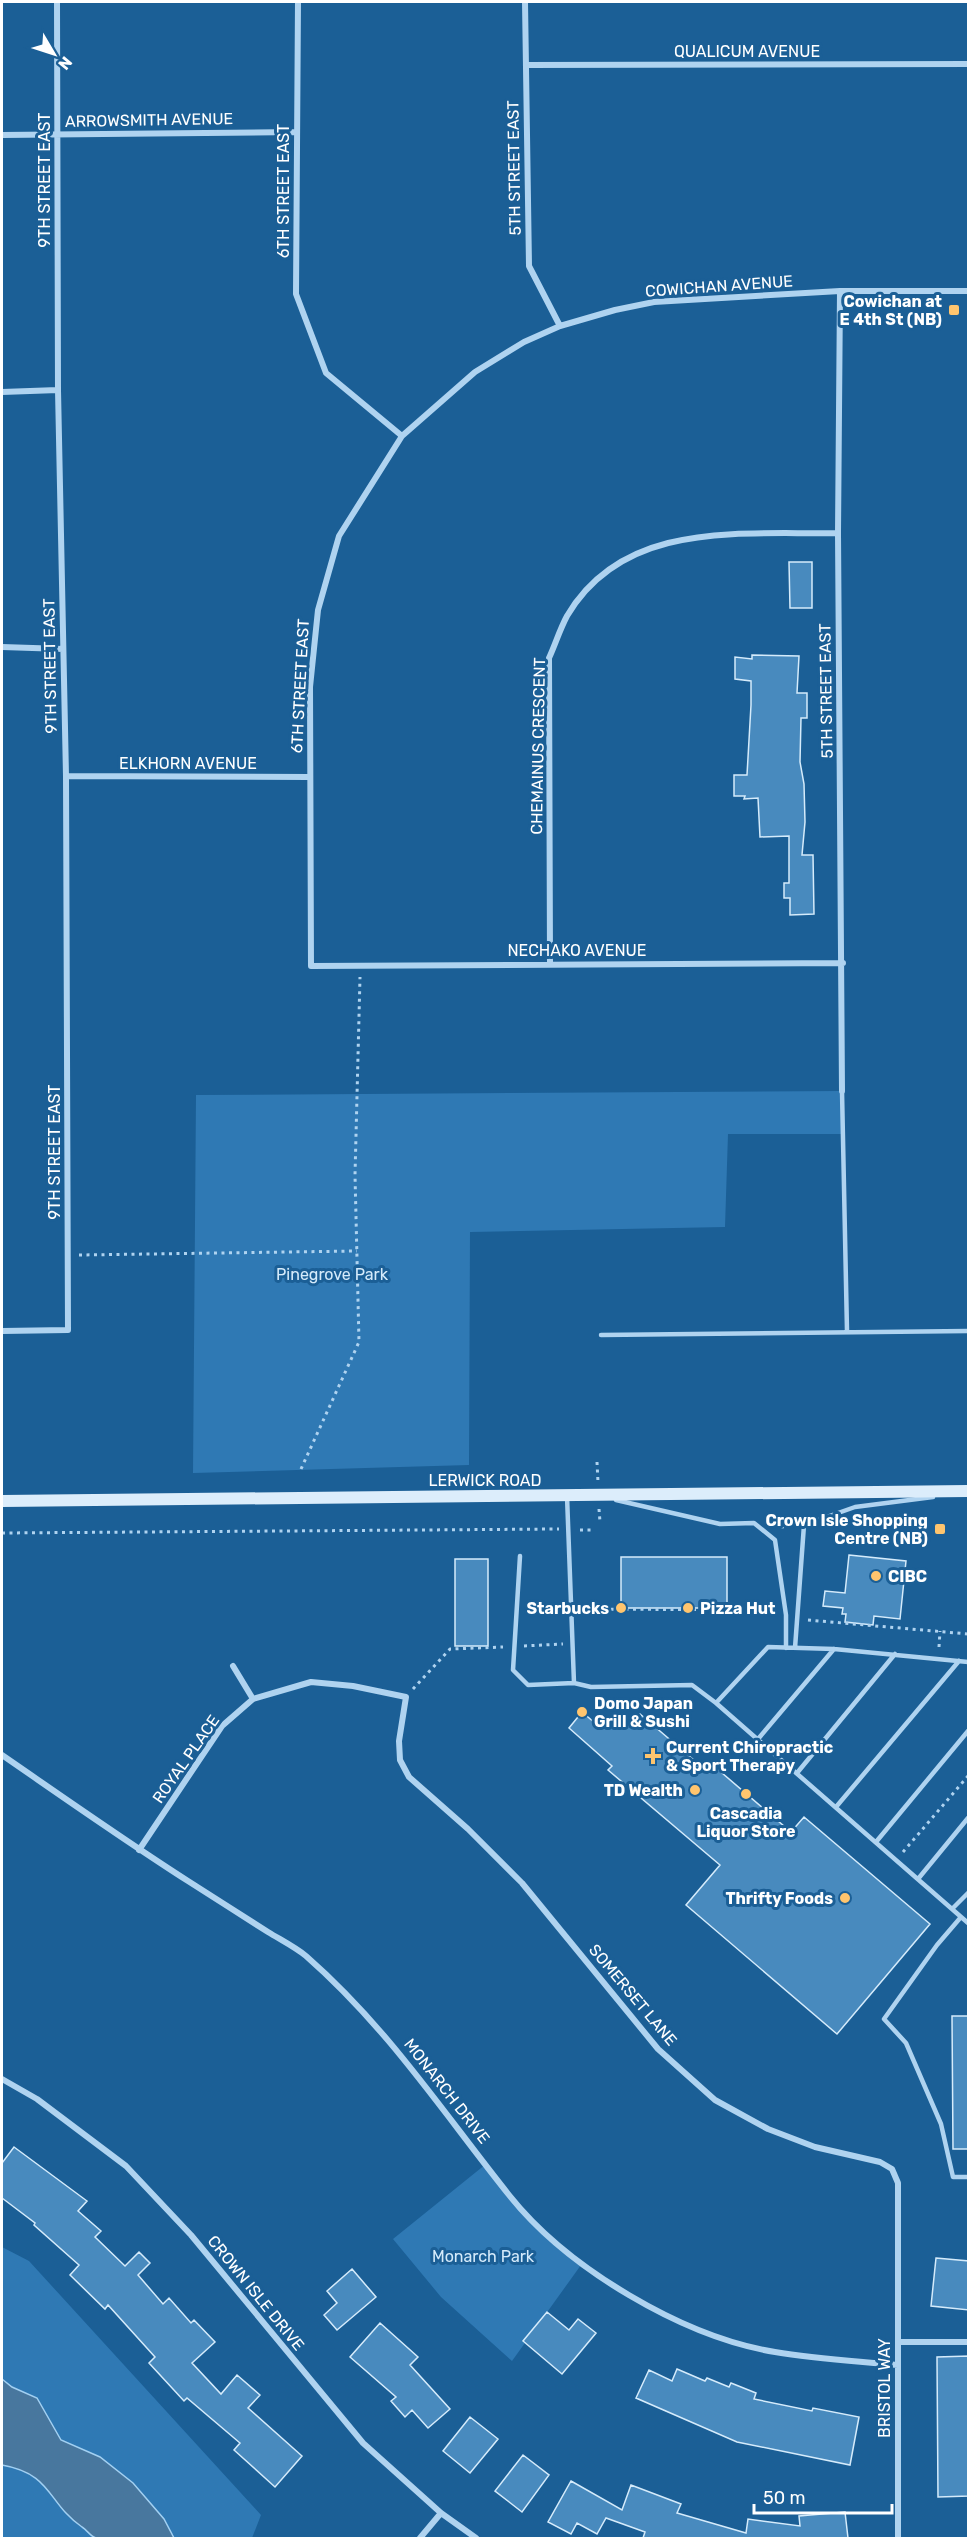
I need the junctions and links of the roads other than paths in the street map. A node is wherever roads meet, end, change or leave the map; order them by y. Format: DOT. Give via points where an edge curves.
graph roads {
  1 [pos="57,2"];
  2 [pos="298,2"];
  3 [pos="525,2"];
  4 [pos="969,64"];
  5 [pos="526,65"];
  6 [pos="297,132"];
  7 [pos="57,134"];
  8 [pos="2,135"];
  9 [pos="840,291"];
  10 [pos="969,291"];
  11 [pos="560,326"];
  12 [pos="58,390"];
  13 [pos="2,392"];
  14 [pos="402,436"];
  15 [pos="838,533"];
  16 [pos="2,647"];
  17 [pos="63,649"];
  18 [pos="66,776"];
  19 [pos="309,777"];
  20 [pos="550,963"];
  21 [pos="843,963"];
  22 [pos="311,966"];
  23 [pos="842,1091"];
  24 [pos="2,1331"];
  25 [pos="847,1331"];
  26 [pos="969,1331"];
  27 [pos="601,1335"];
  28 [pos="969,1492"];
  29 [pos="567,1496"];
  30 [pos="598,1496"];
  31 [pos="2,1501"];
  32 [pos="520,1556"];
  33 [pos="786,1648"];
  34 [pos="795,1648"];
  35 [pos="834,1648"];
  36 [pos="895,1654"];
  37 [pos="959,1661"];
  38 [pos="969,1662"];
  39 [pos="233,1666"];
  40 [pos="574,1683"];
  41 [pos="406,1697"];
  42 [pos="253,1699"];
  43 [pos="716,1703"];
  44 [pos="969,1731"];
  45 [pos="758,1739"];
  46 [pos="2,1755"];
  47 [pos="797,1773"];
  48 [pos="836,1807"];
  49 [pos="969,1818"];
  50 [pos="876,1842"];
  51 [pos="139,1850"];
  52 [pos="918,1879"];
  53 [pos="969,1893"];
  54 [pos="952,1909"];
  55 [pos="962,1917"];
  56 [pos="969,1923"];
  57 [pos="2,2079"];
  58 [pos="969,2177"];
  59 [pos="898,2237"];
  60 [pos="898,2342"];
  61 [pos="969,2342"];
  62 [pos="898,2365"];
  63 [pos="441,2513"];
  64 [pos="420,2538"];
  65 [pos="476,2538"];
  66 [pos="898,2538"];
  1 -- 7 [label="street, 9TH STREET EAST"];
  2 -- 6 [label="street, 6TH STREET EAST"];
  3 -- 5 [label="street, 5TH STREET EAST"];
  4 -- 5 [label="street, QUALICUM AVENUE"];
  5 -- 11 [label="street, 5TH STREET EAST" via="529,266"];
  6 -- 7 [label="street, ARROWSMITH AVENUE"];
  6 -- 14 [label="street, 6TH STREET EAST" via="296,294 326,374"];
  7 -- 8 [label="street, ARROWSMITH AVENUE"];
  7 -- 12 [label="street, 9TH STREET EAST"];
  9 -- 10 [label="street, COWICHAN AVENUE"];
  9 -- 11 [label="street, COWICHAN AVENUE" via="654,302"];
  9 -- 15 [label="street, 5TH STREET EAST"];
  11 -- 14 [label="street, COWICHAN AVENUE" via="524,342 475,372"];
  12 -- 13 [label="street"];
  12 -- 17 [label="street, 9TH STREET EAST"];
  14 -- 19 [label="street, 6TH STREET EAST" via="339,536 318,610 310,687"];
  15 -- 20 [label="street, CHEMAINUS CRESCENT" via="702,536 658,544 621,561 590,586 567,616 549,658"];
  15 -- 21 [label="street, 5TH STREET EAST"];
  16 -- 17 [label="street"];
  17 -- 18 [label="street, 9TH STREET EAST"];
  18 -- 19 [label="street, ELKHORN AVENUE"];
  18 -- 24 [label="street, 9TH STREET EAST" via="68,1330"];
  19 -- 22 [label="street, 6TH STREET EAST"];
  20 -- 21 [label="street, NECHAKO AVENUE"];
  20 -- 22 [label="street, NECHAKO AVENUE"];
  21 -- 23 [label="street, 5TH STREET EAST"];
  23 -- 25 [label="lane"];
  25 -- 26 [label="lane"];
  25 -- 27 [label="lane"];
  28 -- 30 [label="main road, LERWICK ROAD"];
  28 -- 34 [label="lane" via="855,1507 804,1524"];
  29 -- 30 [label="main road, LERWICK ROAD"];
  29 -- 31 [label="main road, LERWICK ROAD"];
  29 -- 40 [label="lane"];
  30 -- 33 [label="lane" via="720,1524 754,1523 775,1540 786,1615"];
  32 -- 40 [label="lane" via="513,1670 528,1685"];
  33 -- 34 [label="lane"];
  33 -- 43 [label="lane" via="768,1647"];
  34 -- 35 [label="lane"];
  35 -- 36 [label="lane"];
  35 -- 45 [label="lane"];
  36 -- 37 [label="lane"];
  36 -- 47 [label="lane"];
  37 -- 38 [label="lane"];
  37 -- 48 [label="lane"];
  39 -- 42 [label="street"];
  40 -- 43 [label="lane" via="591,1687 692,1685"];
  41 -- 42 [label="street, ROYAL PLACE" via="311,1682"];
  41 -- 59 [label="street, SOMERSET LANE" via="399,1741 400,1760 409,1777 522,1883 658,2049 715,2100 815,2147 880,2162 892,2169 898,2183"];
  42 -- 51 [label="street, ROYAL PLACE" via="222,1726"];
  43 -- 45 [label="lane"];
  44 -- 50 [label="lane"];
  45 -- 47 [label="lane"];
  46 -- 51 [label="street, MONARCH DRIVE"];
  47 -- 48 [label="lane"];
  48 -- 50 [label="lane"];
  49 -- 52 [label="lane"];
  50 -- 52 [label="lane"];
  51 -- 62 [label="street, MONARCH DRIVE" via="303,1954 338,1986 393,2044 510,2197 541,2231 581,2265 698,2329 735,2342 774,2352"];
  52 -- 54 [label="lane"];
  53 -- 54 [label="lane"];
  54 -- 55 [label="lane"];
  55 -- 56 [label="lane"];
  55 -- 58 [label="lane" via="937,1945 885,2019 906,2043 941,2124 953,2177"];
  57 -- 63 [label="street, CROWN ISLE DRIVE" via="37,2099 126,2166 191,2235 363,2443"];
  59 -- 60 [label="street, BRISTOL WAY"];
  60 -- 61 [label="street"];
  60 -- 62 [label="street, BRISTOL WAY"];
  62 -- 66 [label="street, BRISTOL WAY"];
  63 -- 64 [label="street"];
  63 -- 65 [label="street, CROWN ISLE DRIVE"];
}
